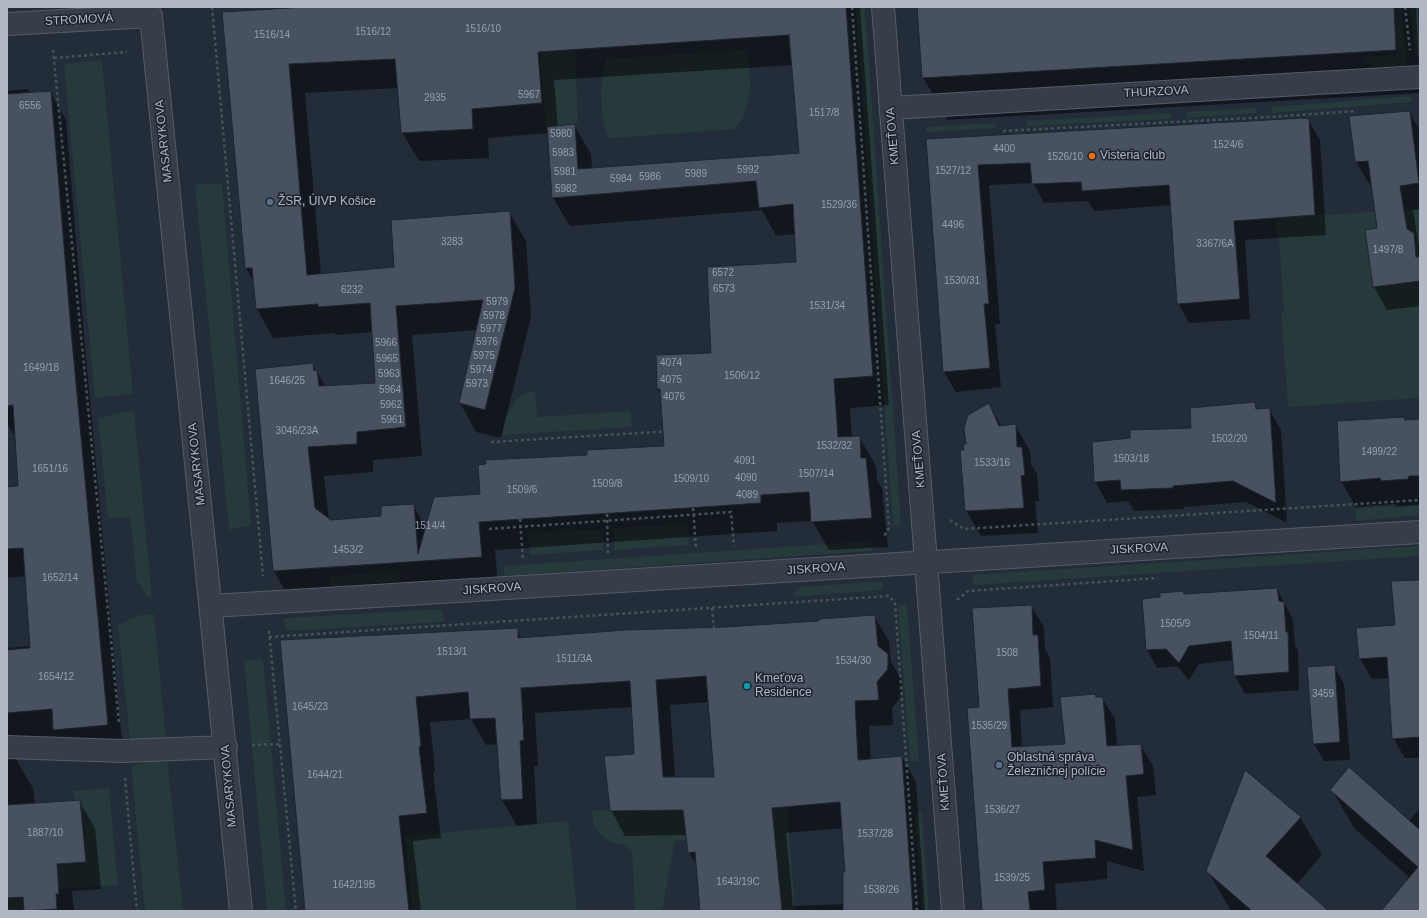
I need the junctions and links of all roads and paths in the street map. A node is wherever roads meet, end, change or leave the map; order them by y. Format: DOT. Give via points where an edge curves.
graph roads {
  1 [pos="212,7"];
  2 [pos="852,7"];
  3 [pos="882,7"];
  4 [pos="154,12"];
  5 [pos="50,21"];
  6 [pos="7,24"];
  7 [pos="1420,77"];
  8 [pos="891,108"];
  9 [pos="1356,111"];
  10 [pos="999,132"];
  11 [pos="722,428"];
  12 [pos="492,442"];
  13 [pos="1420,500"];
  14 [pos="693,508"];
  15 [pos="949,512"];
  16 [pos="607,514"];
  17 [pos="693,515"];
  18 [pos="520,519"];
  19 [pos="607,521"];
  20 [pos="521,528"];
  21 [pos="489,529"];
  22 [pos="1420,532"];
  23 [pos="878,536"];
  24 [pos="741,545"];
  25 [pos="726,546"];
  26 [pos="734,546"];
  27 [pos="696,548"];
  28 [pos="703,548"];
  29 [pos="688,549"];
  30 [pos="616,553"];
  31 [pos="601,554"];
  32 [pos="608,554"];
  33 [pos="531,559"];
  34 [pos="517,560"];
  35 [pos="523,560"];
  36 [pos="927,562"];
  37 [pos="263,576"];
  38 [pos="271,576"];
  39 [pos="1166,578"];
  40 [pos="956,601"];
  41 [pos="266,603"];
  42 [pos="212,606"];
  43 [pos="712,608"];
  44 [pos="714,628"];
  45 [pos="269,637"];
  46 [pos="7,747"];
  47 [pos="226,747"];
  48 [pos="122,751"];
  49 [pos="137,911"];
  50 [pos="241,911"];
  51 [pos="296,911"];
  52 [pos="917,911"];
  53 [pos="953,911"];
  1 -- 37 [label="path"];
  2 -- 23 [label="path" via="890,528 885,536"];
  3 -- 8 [label="street, KMEŤOVA"];
  4 -- 5 [label="street, STROMOVÁ"];
  4 -- 42 [label="street, MASARYKOVA"];
  5 -- 6 [label="street, STROMOVÁ"];
  5 -- 48 [label="path"];
  7 -- 8 [label="street, THURZOVA"];
  8 -- 36 [label="street, KMEŤOVA"];
  9 -- 10 [label="path"];
  11 -- 12 [label="path"];
  13 -- 15 [label="path" via="964,529 949,520"];
  14 -- 17 [label="path"];
  16 -- 19 [label="path"];
  17 -- 19 [label="path"];
  17 -- 26 [label="path" via="731,512"];
  17 -- 27 [label="path"];
  18 -- 20 [label="path"];
  19 -- 20 [label="path"];
  19 -- 32 [label="path"];
  20 -- 21 [label="path"];
  20 -- 35 [label="path"];
  22 -- 36 [label="street, JISKROVA"];
  24 -- 26 [label="path"];
  25 -- 26 [label="path"];
  27 -- 28 [label="path"];
  27 -- 29 [label="path"];
  30 -- 32 [label="path"];
  31 -- 32 [label="path"];
  33 -- 35 [label="path"];
  34 -- 35 [label="path"];
  36 -- 41 [label="street, JISKROVA"];
  36 -- 53 [label="street, KMEŤOVA"];
  37 -- 38 [label="path"];
  37 -- 41 [label="path"];
  39 -- 40 [label="path" via="968,591"];
  41 -- 42 [label="street, JISKROVA"];
  41 -- 45 [label="path"];
  42 -- 47 [label="street, MASARYKOVA"];
  43 -- 44 [label="path"];
  43 -- 45 [label="path"];
  43 -- 52 [label="path" via="889,596 895,603"];
  45 -- 51 [label="path"];
  46 -- 48 [label="street"];
  47 -- 48 [label="street"];
  47 -- 50 [label="street, MASARYKOVA"];
  48 -- 49 [label="path"];
}
